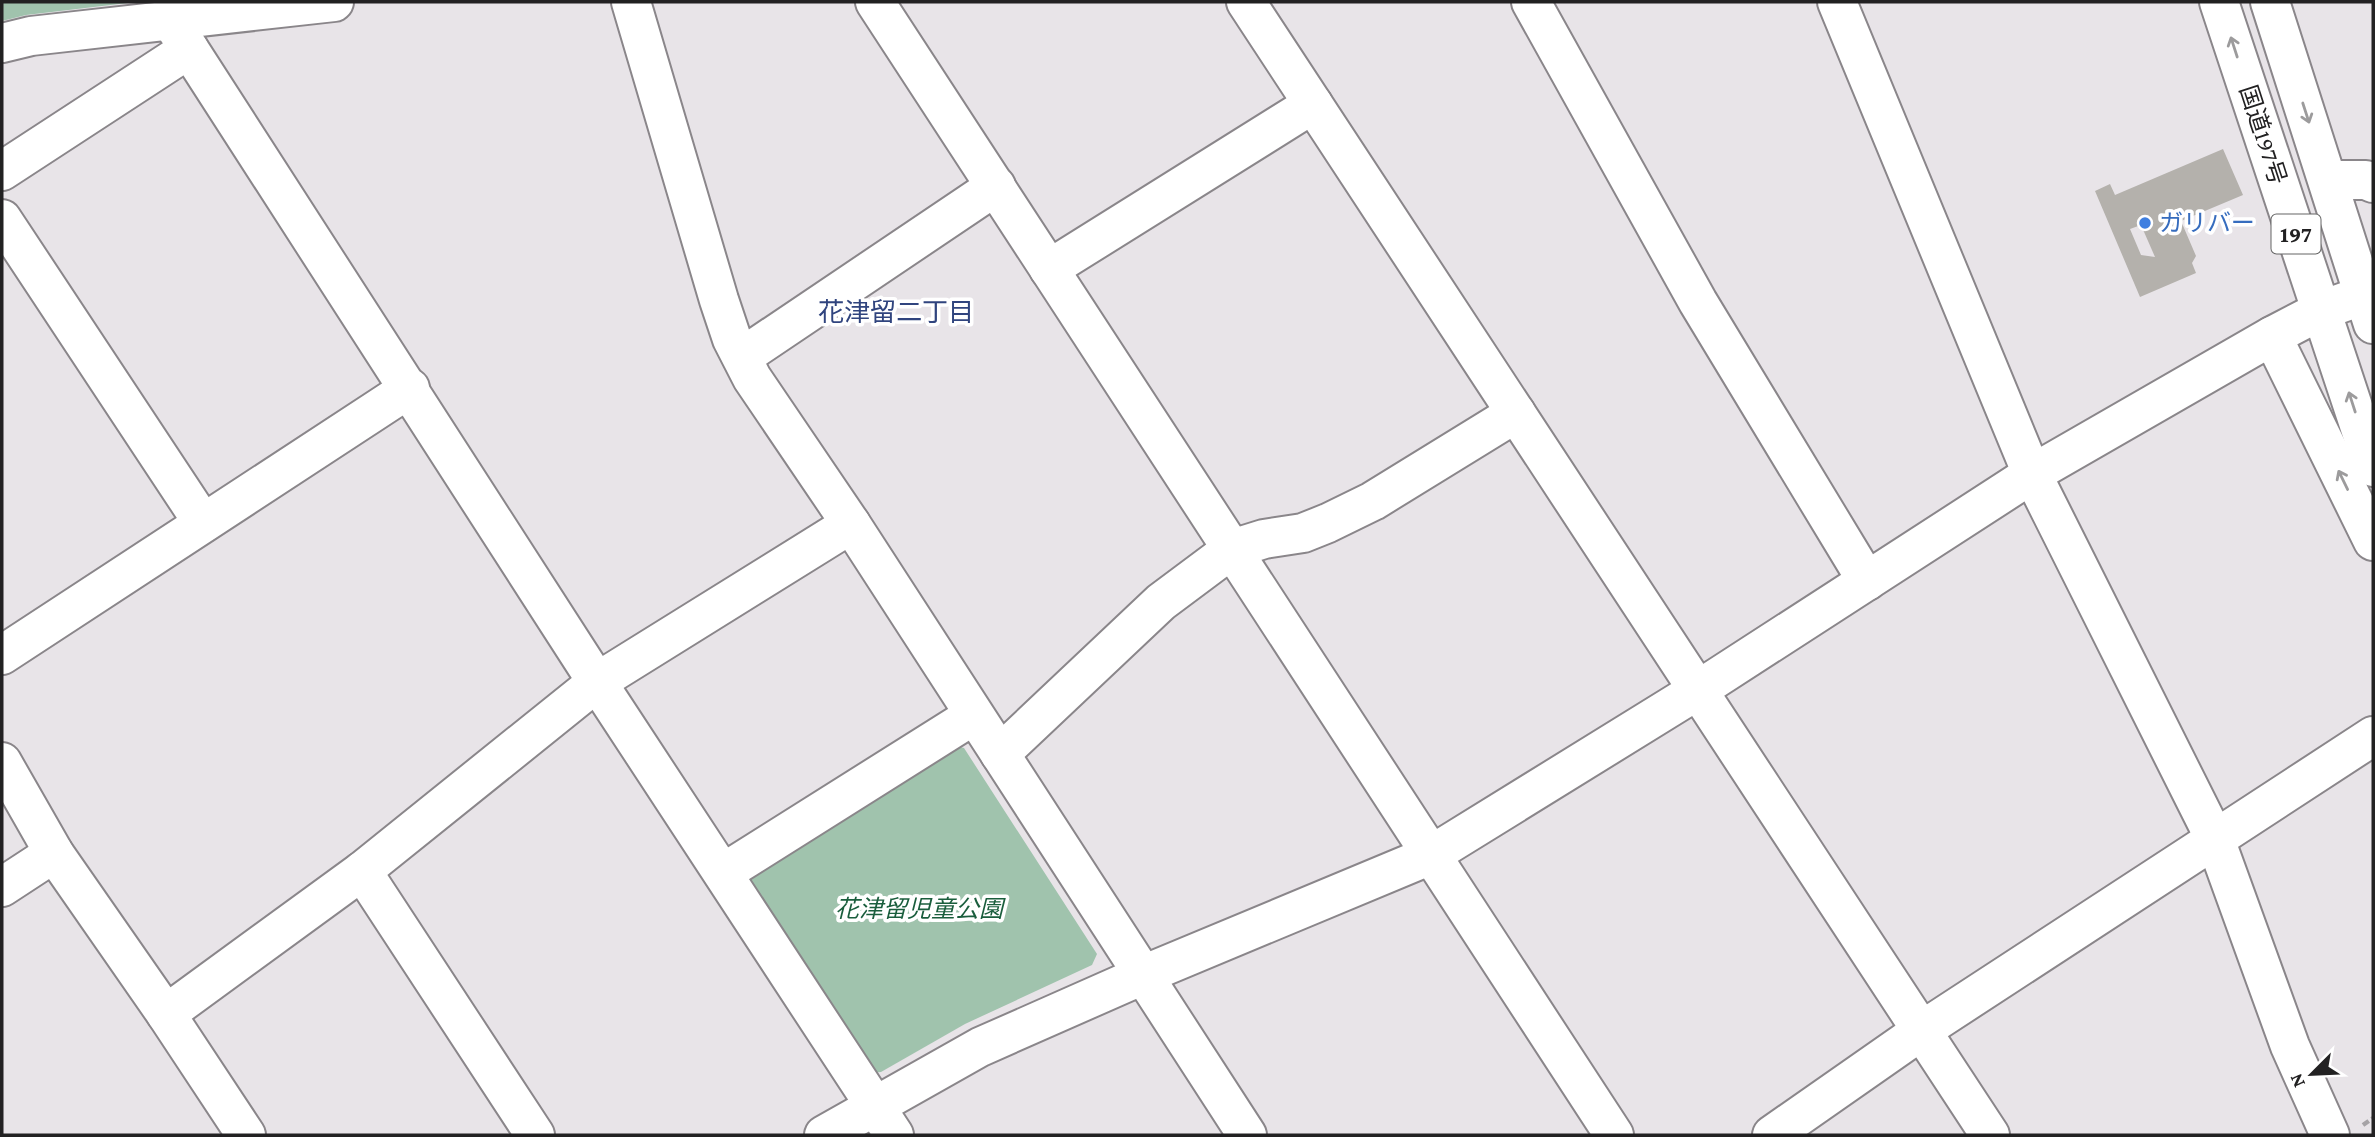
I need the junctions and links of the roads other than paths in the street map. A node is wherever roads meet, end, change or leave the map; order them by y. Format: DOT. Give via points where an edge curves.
graph roads {
  1 [pos="334,2"];
  2 [pos="631,2"];
  3 [pos="875,2"];
  4 [pos="1246,2"];
  5 [pos="1531,2"];
  6 [pos="1837,2"];
  7 [pos="2219,2"];
  8 [pos="2270,2"];
  9 [pos="180,35"];
  10 [pos="2,43"];
  11 [pos="1313,104"];
  12 [pos="2,171"];
  13 [pos="2328,180"];
  14 [pos="2373,183"];
  15 [pos="996,186"];
  16 [pos="2,219"];
  17 [pos="1049,269"];
  18 [pos="2368,309"];
  19 [pos="2322,310"];
  20 [pos="2272,336"];
  21 [pos="742,357"];
  22 [pos="410,388"];
  23 [pos="1516,413"];
  24 [pos="2373,467"];
  25 [pos="2032,474"];
  26 [pos="203,523"];
  27 [pos="851,524"];
  28 [pos="2373,541"];
  29 [pos="1232,549"];
  30 [pos="1867,581"];
  31 [pos="2,654"];
  32 [pos="597,682"];
  33 [pos="1698,691"];
  34 [pos="974,715"];
  35 [pos="2373,736"];
  36 [pos="1000,754"];
  37 [pos="2,762"];
  38 [pos="2215,839"];
  39 [pos="54,853"];
  40 [pos="1431,855"];
  41 [pos="362,871"];
  42 [pos="723,873"];
  43 [pos="2,887"];
  44 [pos="1143,975"];
  45 [pos="166,1014"];
  46 [pos="1921,1031"];
  47 [pos="885,1121"];
  48 [pos="246,1135"];
  49 [pos="535,1135"];
  50 [pos="824,1135"];
  51 [pos="1247,1135"];
  52 [pos="1614,1135"];
  53 [pos="1772,1135"];
  54 [pos="1990,1135"];
  55 [pos="2330,1135"];
  1 -- 9 [label="main road"];
  2 -- 21 [label="main road" via="719,300"];
  3 -- 15 [label="main road"];
  4 -- 11 [label="main road"];
  5 -- 30 [label="main road" via="1698,302"];
  6 -- 25 [label="main road"];
  19 -- 7 [label="main road, 国道197号 / 197, one-way"];
  8 -- 13 [label="main road, 国道197号 / 197, one-way"];
  9 -- 10 [label="main road" via="31,36"];
  9 -- 12 [label="main road"];
  9 -- 22 [label="main road"];
  11 -- 17 [label="main road"];
  11 -- 23 [label="main road"];
  13 -- 14 [label="main road"];
  13 -- 18 [label="main road, 国道197号 / 197"];
  15 -- 17 [label="main road"];
  15 -- 21 [label="main road"];
  16 -- 26 [label="main road"];
  17 -- 29 [label="main road"];
  18 -- 19 [label="main road"];
  19 -- 20 [label="main road"];
  24 -- 19 [label="main road, 国道197号 / 197, one-way"];
  20 -- 25 [label="main road"];
  28 -- 20 [label="main road, one-way"];
  21 -- 27 [label="main road"];
  22 -- 26 [label="main road"];
  22 -- 32 [label="main road"];
  23 -- 29 [label="main road" via="1339,518 1303,533"];
  23 -- 33 [label="main road"];
  25 -- 30 [label="main road"];
  25 -- 38 [label="main road"];
  26 -- 31 [label="main road"];
  27 -- 32 [label="main road"];
  27 -- 34 [label="main road"];
  29 -- 36 [label="main road" via="1161,602"];
  29 -- 40 [label="main road"];
  30 -- 33 [label="main road"];
  32 -- 41 [label="main road"];
  32 -- 42 [label="main road"];
  33 -- 40 [label="main road"];
  33 -- 46 [label="main road"];
  34 -- 36 [label="main road"];
  34 -- 42 [label="main road"];
  35 -- 38 [label="main road"];
  36 -- 44 [label="main road"];
  37 -- 39 [label="main road"];
  38 -- 46 [label="main road"];
  38 -- 55 [label="main road" via="2290,1046"];
  39 -- 43 [label="main road"];
  39 -- 45 [label="main road"];
  40 -- 44 [label="main road"];
  40 -- 52 [label="main road"];
  41 -- 45 [label="main road"];
  41 -- 49 [label="main road"];
  42 -- 47 [label="main road"];
  44 -- 47 [label="main road" via="980,1047"];
  44 -- 51 [label="main road"];
  45 -- 48 [label="main road"];
  46 -- 53 [label="main road"];
  46 -- 54 [label="main road"];
  47 -- 50 [label="main road"];
}
